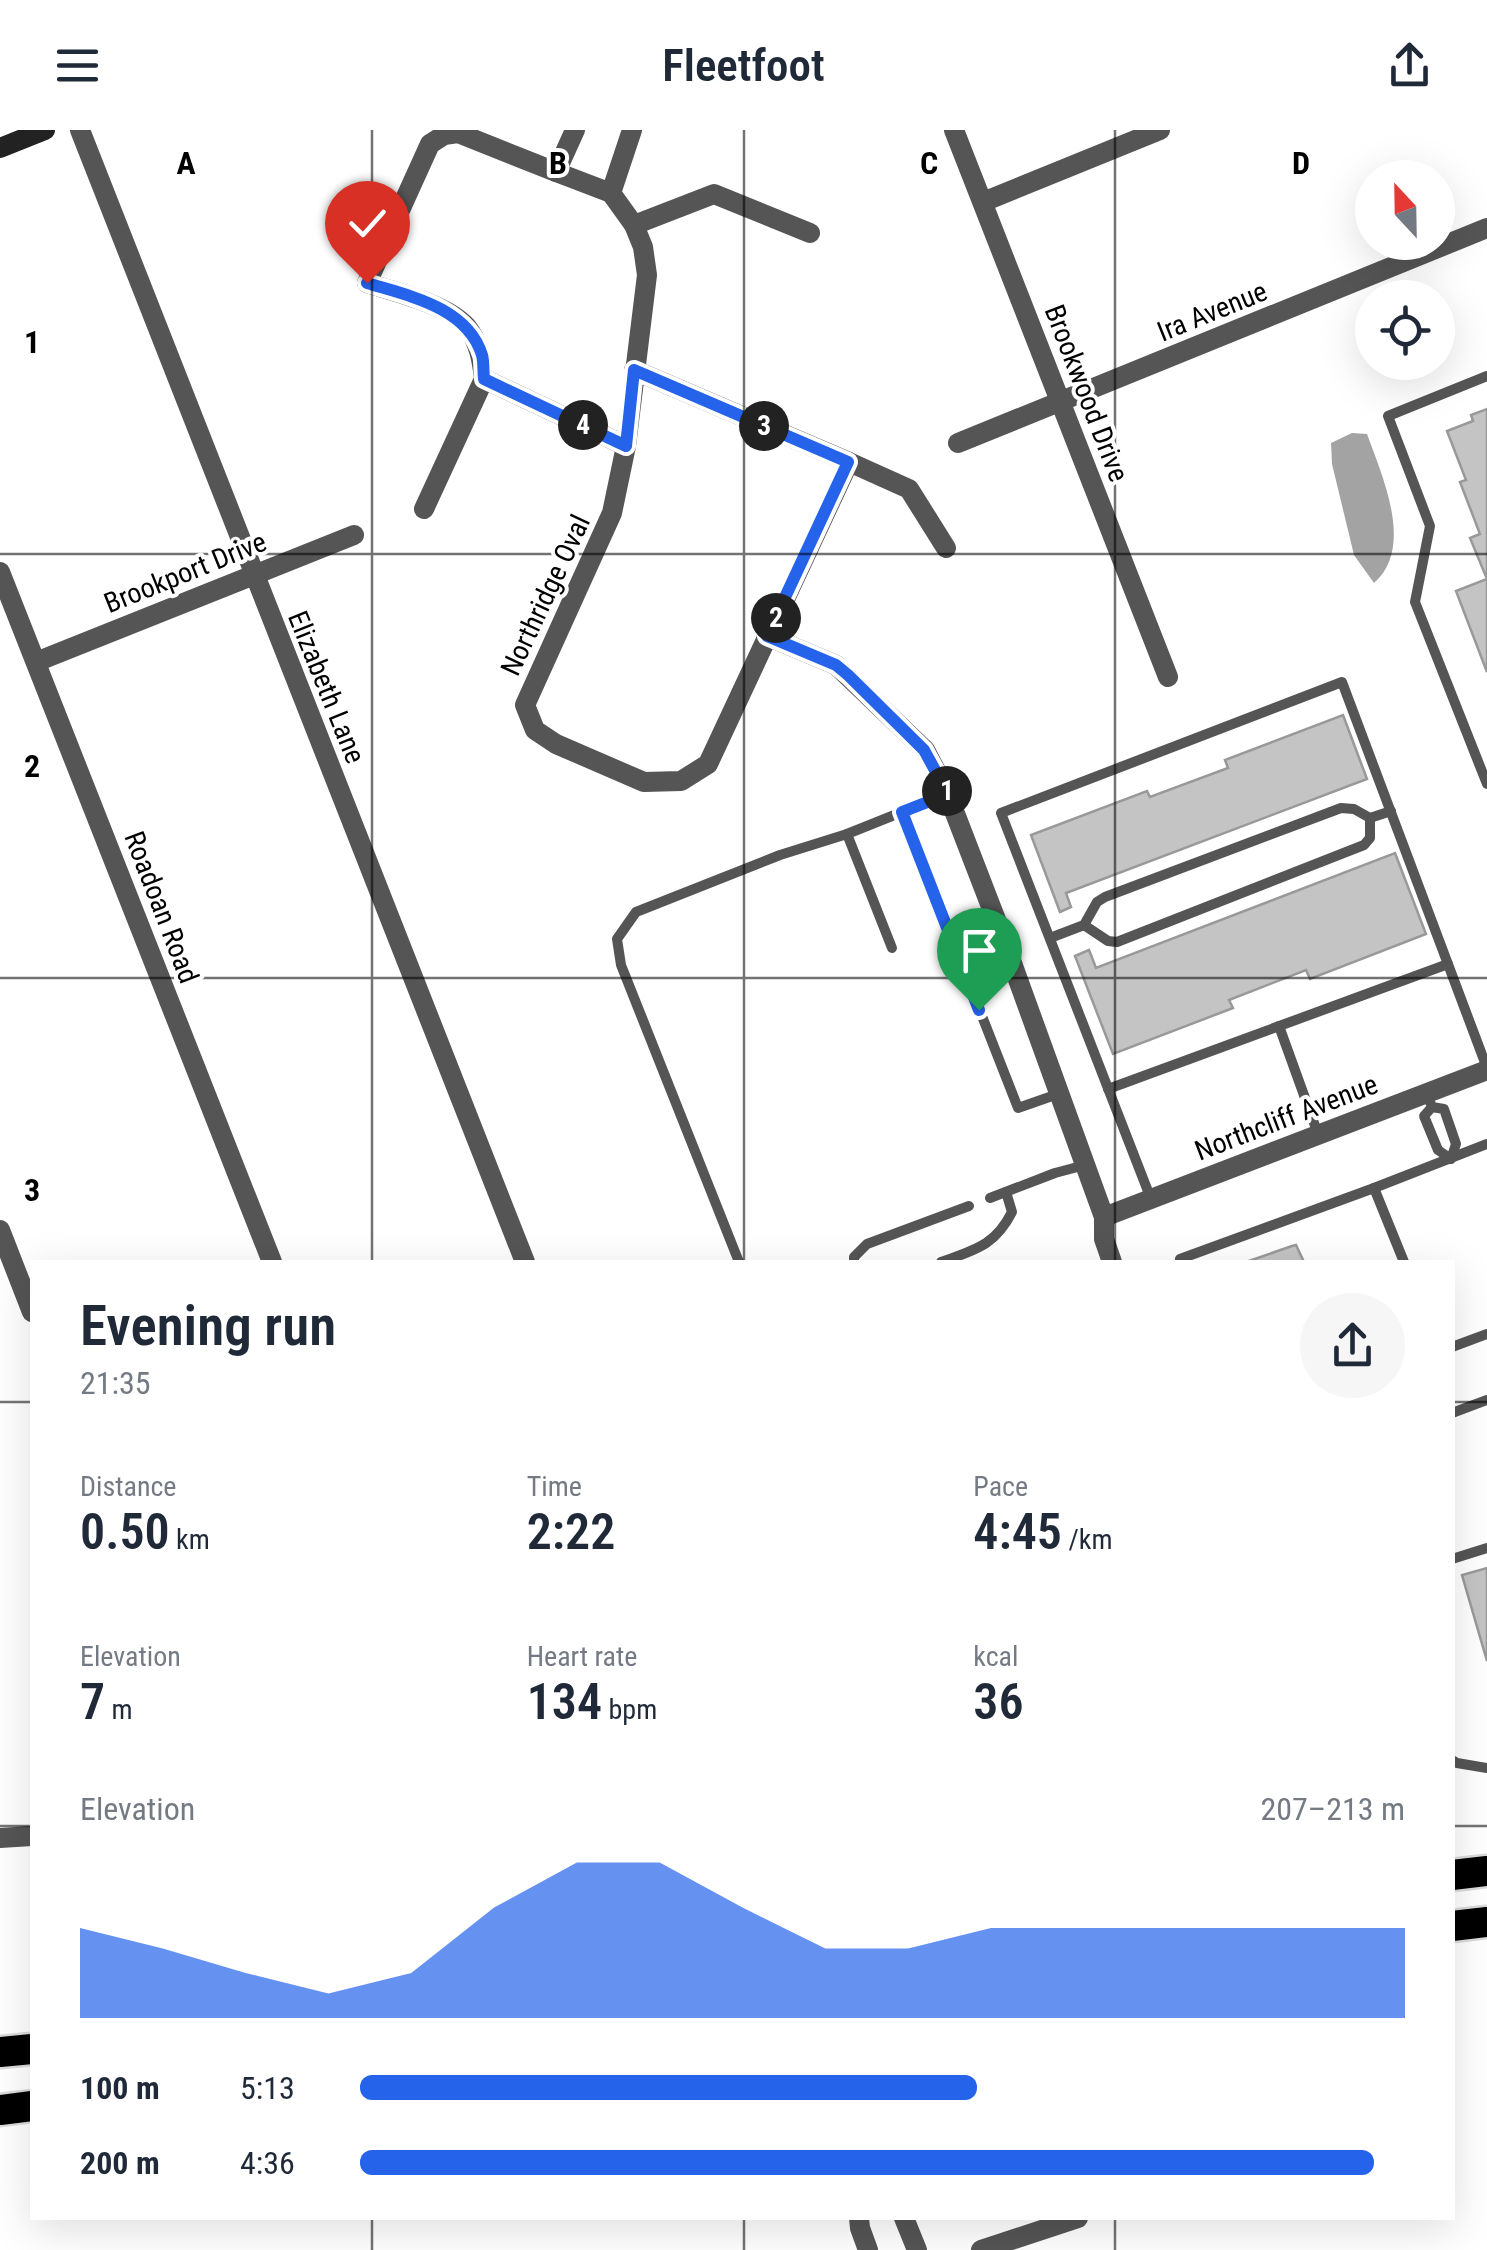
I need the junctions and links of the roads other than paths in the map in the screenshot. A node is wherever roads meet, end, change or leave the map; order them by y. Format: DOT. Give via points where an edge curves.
graph roads {
  1 [pos="44,130"];
  2 [pos="80,130"];
  3 [pos="575,130"];
  4 [pos="632,130"];
  5 [pos="954,130"];
  6 [pos="1160,130"];
  7 [pos="427,137"];
  8 [pos="0,148"];
  9 [pos="556,172"];
  10 [pos="611,194"];
  11 [pos="983,202"];
  12 [pos="634,224"];
  13 [pos="1487,228"];
  14 [pos="810,233"];
  15 [pos="634,370"];
  16 [pos="1487,376"];
  17 [pos="484,379"];
  18 [pos="1060,402"];
  19 [pos="958,444"];
  20 [pos="626,446"];
  21 [pos="848,462"];
  22 [pos="424,509"];
  23 [pos="354,534"];
  24 [pos="946,548"];
  25 [pos="0,572"];
  26 [pos="253,574"];
  27 [pos="767,636"];
  28 [pos="36,662"];
  29 [pos="1168,677"];
  30 [pos="1487,784"];
  31 [pos="948,794"];
  32 [pos="1391,811"];
  33 [pos="902,812"];
  34 [pos="1370,818"];
  35 [pos="847,834"];
  36 [pos="1084,925"];
  37 [pos="1050,938"];
  38 [pos="892,948"];
  39 [pos="1448,964"];
  40 [pos="1279,1026"];
  41 [pos="1487,1069"];
  42 [pos="1108,1089"];
  43 [pos="1058,1094"];
  44 [pos="1429,1100"];
  45 [pos="1318,1134"];
  46 [pos="1487,1144"];
  47 [pos="1450,1159"];
  48 [pos="1085,1165"];
  49 [pos="1374,1188"];
  50 [pos="1006,1192"];
  51 [pos="990,1198"];
  52 [pos="1151,1198"];
  53 [pos="969,1206"];
  54 [pos="1104,1217"];
  55 [pos="0,1230"];
  56 [pos="271,1260"];
  57 [pos="524,1260"];
  58 [pos="739,1260"];
  59 [pos="854,1260"];
  60 [pos="946,1260"];
  61 [pos="1111,1260"];
  62 [pos="1180,1260"];
  63 [pos="1403,1260"];
  64 [pos="30,1307"];
  65 [pos="1487,1334"];
  66 [pos="1455,1346"];
  67 [pos="1487,1400"];
  68 [pos="1455,1412"];
  69 [pos="1487,1548"];
  70 [pos="1455,1558"];
  71 [pos="1455,1762"];
  72 [pos="1487,1768"];
  73 [pos="30,1836"];
  74 [pos="0,1838"];
  75 [pos="1487,1871"];
  76 [pos="1455,1875"];
  77 [pos="1487,1922"];
  78 [pos="1455,1926"];
  79 [pos="30,2048"];
  80 [pos="0,2052"];
  81 [pos="30,2106"];
  82 [pos="0,2110"];
  83 [pos="860,2220"];
  84 [pos="905,2220"];
  85 [pos="1072,2220"];
  86 [pos="868,2250"];
  87 [pos="917,2250"];
  88 [pos="981,2250"];
  1 -- 8 [label="street"];
  2 -- 26 [label="street, Elizabeth Lane"];
  3 -- 9 [label="street"];
  4 -- 10 [label="street"];
  5 -- 11 [label="street, Brookwood Drive"];
  6 -- 11 [label="street"];
  7 -- 9 [label="street" via="458,133"];
  7 -- 17 [label="street" via="367,283 410,296 467,326 482,356"];
  9 -- 10 [label="street"];
  10 -- 12 [label="street, Northridge Oval"];
  11 -- 18 [label="street, Brookwood Drive"];
  12 -- 14 [label="street" via="714,194"];
  12 -- 15 [label="street, Northridge Oval" via="648,275"];
  13 -- 18 [label="street, Ira Avenue"];
  15 -- 20 [label="street, Northridge Oval"];
  15 -- 21 [label="street"];
  16 -- 30 [label="lane" via="1388,416 1430,526 1415,602"];
  17 -- 20 [label="street"];
  17 -- 22 [label="street"];
  18 -- 19 [label="street, Ira Avenue"];
  18 -- 29 [label="street, Brookwood Drive"];
  20 -- 27 [label="street, Northridge Oval" via="612,514 524,705 535,730 644,782 681,781 708,764"];
  21 -- 24 [label="street" via="910,488"];
  21 -- 27 [label="street, Northridge Oval"];
  23 -- 26 [label="street, Brookport Drive"];
  25 -- 28 [label="street, Roadoan Road"];
  26 -- 28 [label="street, Brookport Drive"];
  26 -- 57 [label="street, Elizabeth Lane"];
  27 -- 31 [label="street" via="848,675 924,750"];
  28 -- 56 [label="street, Roadoan Road"];
  31 -- 33 [label="lane"];
  31 -- 43 [label="street"];
  32 -- 34 [label="lane"];
  32 -- 37 [label="lane" via="1342,682 1001,813"];
  32 -- 39 [label="lane"];
  33 -- 35 [label="lane"];
  33 -- 43 [label="lane" via="1018,1108"];
  34 -- 36 [label="lane" via="1341,808 1104,896"];
  34 -- 36 [label="lane" via="1364,845 1117,942"];
  35 -- 38 [label="lane"];
  35 -- 58 [label="lane" via="636,912 617,939 621,965"];
  36 -- 37 [label="lane"];
  37 -- 42 [label="lane"];
  39 -- 40 [label="lane"];
  39 -- 41 [label="lane"];
  40 -- 42 [label="lane"];
  40 -- 45 [label="lane"];
  41 -- 44 [label="street, Northcliff Avenue"];
  42 -- 52 [label="lane"];
  43 -- 48 [label="street"];
  44 -- 45 [label="street, Northcliff Avenue"];
  44 -- 47 [label="lane" via="1424,1116 1438,1150"];
  44 -- 47 [label="lane" via="1444,1109 1456,1144"];
  45 -- 52 [label="street, Northcliff Avenue"];
  46 -- 47 [label="lane"];
  47 -- 49 [label="lane"];
  48 -- 50 [label="lane"];
  48 -- 54 [label="street"];
  49 -- 62 [label="lane"];
  49 -- 63 [label="lane"];
  50 -- 51 [label="lane"];
  50 -- 60 [label="lane" via="1012,1212 1004,1229 988,1244"];
  52 -- 54 [label="street, Northcliff Avenue"];
  53 -- 59 [label="lane" via="866,1244"];
  54 -- 61 [label="street"];
  55 -- 64 [label="street"];
  65 -- 66 [label="lane"];
  67 -- 68 [label="lane"];
  69 -- 70 [label="lane"];
  71 -- 72 [label="lane"];
  73 -- 74 [label="street"];
  75 -- 76 [label="highway"];
  77 -- 78 [label="highway"];
  79 -- 80 [label="highway"];
  81 -- 82 [label="highway"];
  83 -- 86 [label="street"];
  84 -- 87 [label="street"];
  85 -- 88 [label="street"];
}
